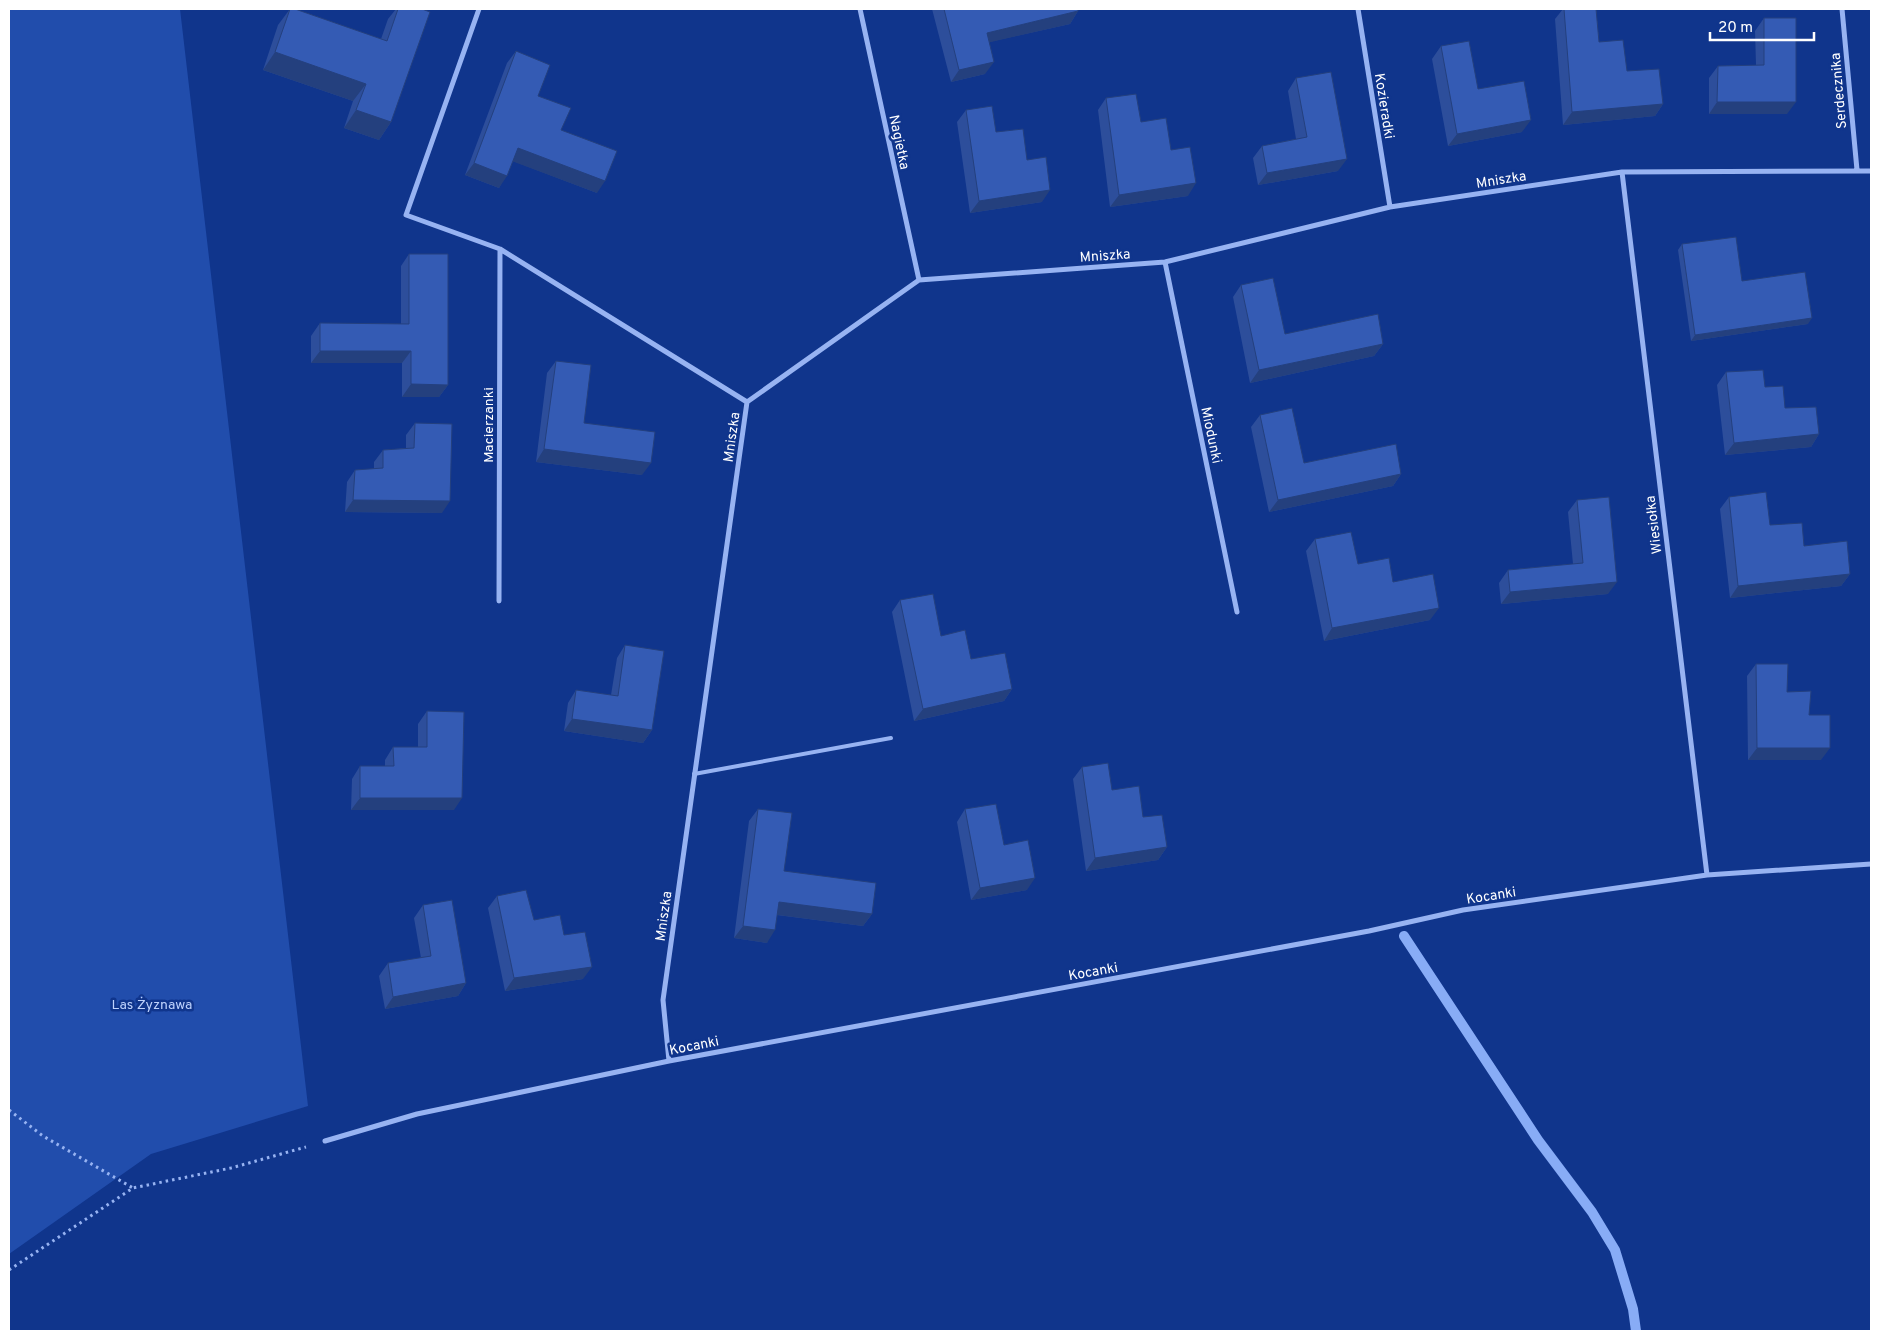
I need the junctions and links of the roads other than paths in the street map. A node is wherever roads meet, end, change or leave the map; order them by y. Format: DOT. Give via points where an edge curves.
graph roads {
  1 [pos="479,9"];
  2 [pos="860,9"];
  3 [pos="1358,9"];
  4 [pos="1842,9"];
  5 [pos="1857,170"];
  6 [pos="1871,171"];
  7 [pos="1622,172"];
  8 [pos="1390,207"];
  9 [pos="500,249"];
  10 [pos="1165,262"];
  11 [pos="919,280"];
  12 [pos="747,402"];
  13 [pos="499,601"];
  14 [pos="1237,612"];
  15 [pos="891,738"];
  16 [pos="694,774"];
  17 [pos="1871,864"];
  18 [pos="1707,875"];
  19 [pos="669,1061"];
  20 [pos="325,1141"];
  1 -- 9 [label="street" via="406,215"];
  2 -- 11 [label="street, Nagietka"];
  3 -- 8 [label="street, Kozieradki"];
  4 -- 5 [label="street, Serdecznika"];
  5 -- 6 [label="street, Mniszka"];
  5 -- 7 [label="street, Mniszka"];
  7 -- 8 [label="street, Mniszka"];
  7 -- 18 [label="street, Wiesiołka"];
  8 -- 10 [label="street, Mniszka"];
  9 -- 12 [label="street"];
  9 -- 13 [label="street, Macierzanki"];
  10 -- 11 [label="street, Mniszka"];
  10 -- 14 [label="street, Miodunki"];
  11 -- 12 [label="street, Mniszka"];
  12 -- 16 [label="street, Mniszka"];
  15 -- 16 [label="lane"];
  16 -- 19 [label="street, Mniszka" via="663,1000"];
  17 -- 18 [label="street, Kocanki"];
  18 -- 19 [label="street, Kocanki" via="1463,910 1370,931"];
  19 -- 20 [label="street, Kocanki" via="417,1114"];
}
